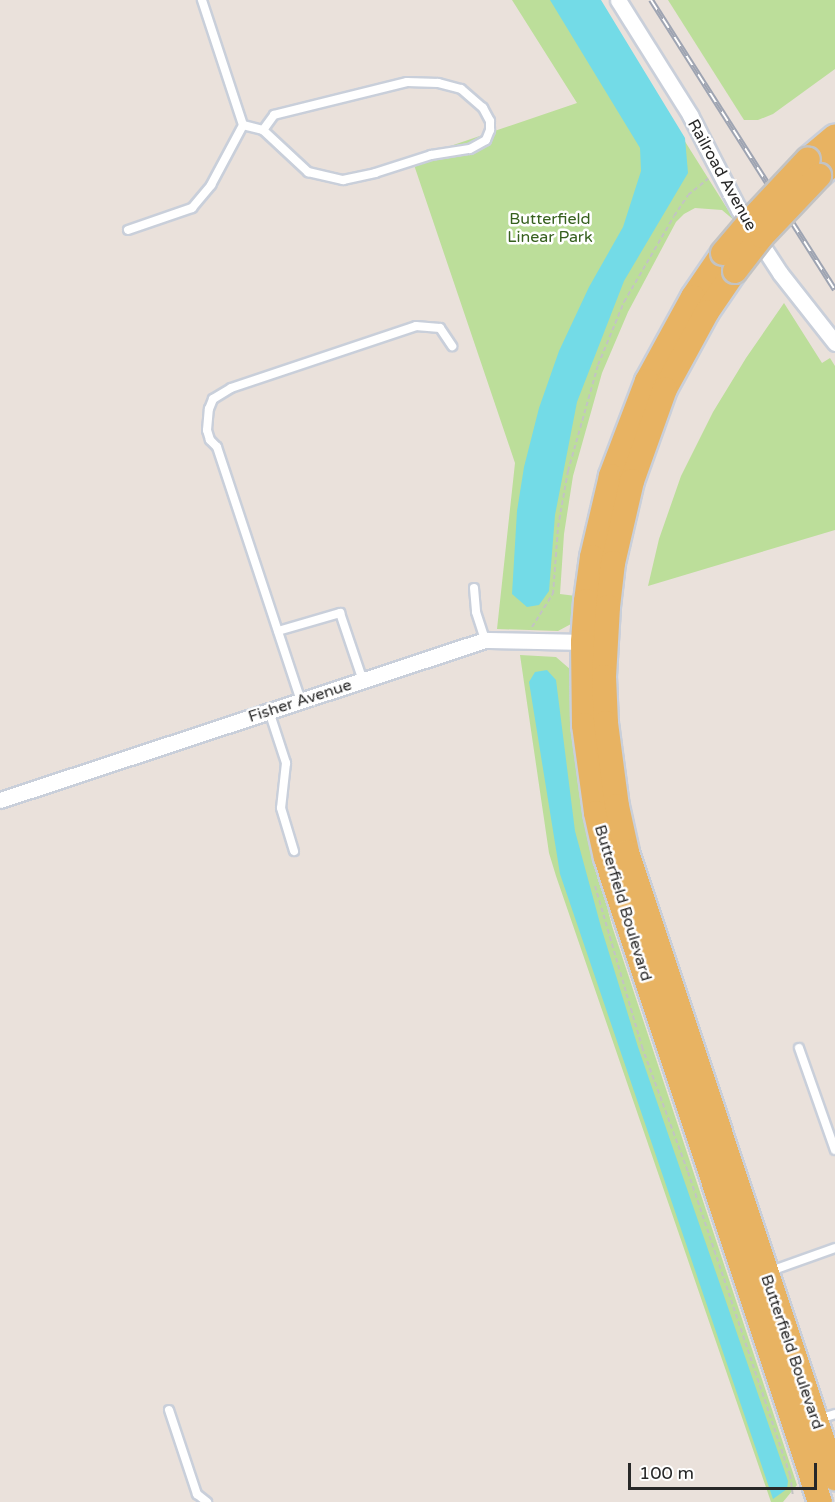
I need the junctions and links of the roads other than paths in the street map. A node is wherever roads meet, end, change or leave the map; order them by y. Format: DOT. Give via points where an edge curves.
graph roads {
  1 [pos="202,0"];
  2 [pos="618,0"];
  3 [pos="243,125"];
  4 [pos="263,129"];
  5 [pos="835,136"];
  6 [pos="821,166"];
  7 [pos="128,230"];
  8 [pos="835,344"];
  9 [pos="452,345"];
  10 [pos="474,588"];
  11 [pos="278,631"];
  12 [pos="484,640"];
  13 [pos="594,643"];
  14 [pos="363,681"];
  15 [pos="301,701"];
  16 [pos="269,711"];
  17 [pos="0,800"];
  18 [pos="294,851"];
  19 [pos="800,1048"];
  20 [pos="835,1150"];
  21 [pos="835,1248"];
  22 [pos="765,1273"];
  23 [pos="169,1410"];
  24 [pos="825,1417"];
  25 [pos="835,1478"];
  26 [pos="207,1502"];
  27 [pos="820,1502"];
  1 -- 3 [label="lane"];
  2 -- 8 [label="street, Railroad Avenue" via="690,115 719,173 780,273"];
  3 -- 4 [label="lane"];
  3 -- 7 [label="lane" via="211,185 192,208"];
  4 -- 4 [label="lane" via="308,172 343,180 431,155 470,149 486,140 490,120 483,108 460,89 438,82 407,82 274,115"];
  5 -- 6 [label="main road, Butterfield Boulevard"];
  6 -- 13 [label="main road, Butterfield Boulevard, bridge" via="762,236 729,262 686,349 647,434 621,524"];
  9 -- 11 [label="lane" via="440,328 416,326 231,388 213,399 207,430 217,447"];
  10 -- 12 [label="lane"];
  11 -- 14 [label="lane" via="340,613"];
  11 -- 15 [label="lane"];
  12 -- 13 [label="street, Fisher Avenue"];
  12 -- 14 [label="street, Fisher Avenue"];
  13 -- 22 [label="main road, Butterfield Boulevard" via="604,678 610,760 627,852"];
  13 -- 27 [label="main road, Butterfield Boulevard" via="588,763 606,858"];
  14 -- 15 [label="street, Fisher Avenue"];
  15 -- 16 [label="street, Fisher Avenue"];
  16 -- 17 [label="street, Fisher Avenue"];
  16 -- 18 [label="lane" via="286,763 281,808"];
  19 -- 20 [label="lane"];
  21 -- 22 [label="lane"];
  22 -- 24 [label="main road, Butterfield Boulevard"];
  23 -- 26 [label="lane" via="197,1494"];
  24 -- 25 [label="main road, Butterfield Boulevard"];
}
